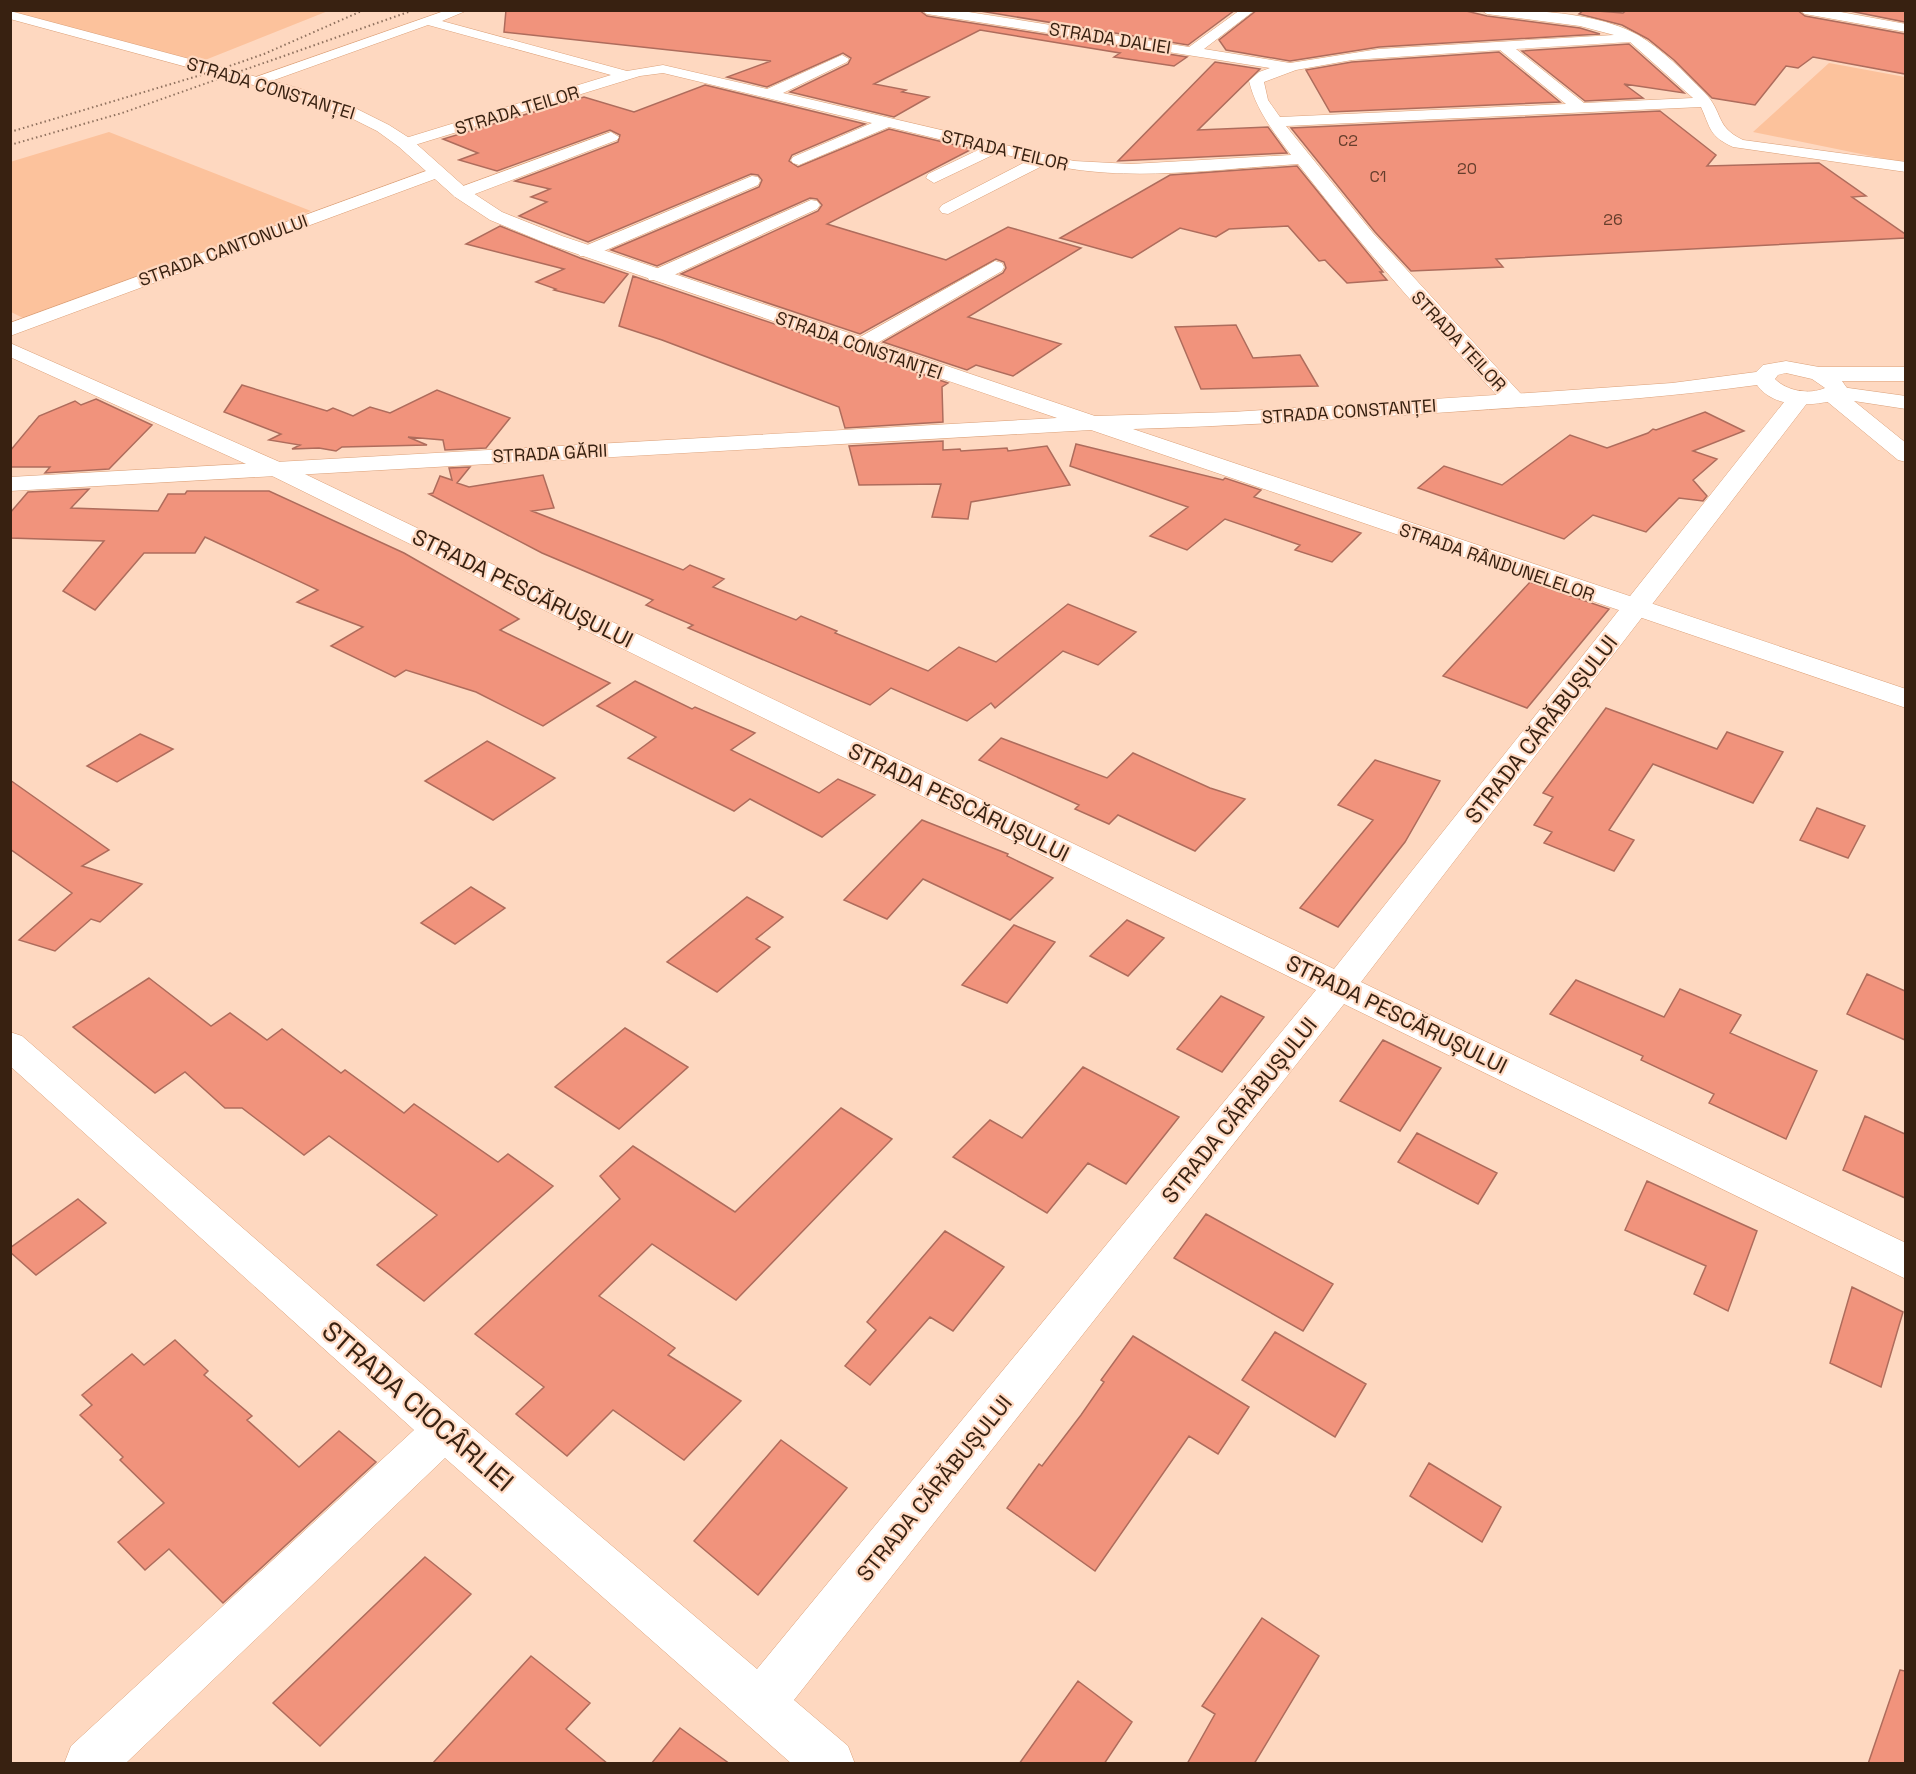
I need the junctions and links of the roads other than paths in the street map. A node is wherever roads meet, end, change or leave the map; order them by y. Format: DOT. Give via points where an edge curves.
graph roads {
  1 [pos="462,10"];
  2 [pos="927,10"];
  3 [pos="1249,10"];
  4 [pos="1487,10"];
  5 [pos="1805,10"];
  6 [pos="10,15"];
  7 [pos="427,21"];
  8 [pos="1905,28"];
  9 [pos="1634,38"];
  10 [pos="1505,47"];
  11 [pos="1192,51"];
  12 [pos="842,59"];
  13 [pos="1293,68"];
  14 [pos="626,75"];
  15 [pos="258,81"];
  16 [pos="770,93"];
  17 [pos="1705,102"];
  18 [pos="1581,108"];
  19 [pos="889,122"];
  20 [pos="1274,122"];
  21 [pos="611,137"];
  22 [pos="405,143"];
  23 [pos="994,148"];
  24 [pos="1303,159"];
  25 [pos="799,160"];
  26 [pos="1042,160"];
  27 [pos="1905,167"];
  28 [pos="437,172"];
  29 [pos="934,178"];
  30 [pos="752,181"];
  31 [pos="461,193"];
  32 [pos="811,205"];
  33 [pos="948,209"];
  34 [pos="586,252"];
  35 [pos="995,267"];
  36 [pos="656,276"];
  37 [pos="12,332"];
  38 [pos="860,345"];
  39 [pos="1905,375"];
  40 [pos="1763,378"];
  41 [pos="1830,387"];
  42 [pos="1672,390"];
  43 [pos="1790,395"];
  44 [pos="1514,400"];
  45 [pos="1905,403"];
  46 [pos="1232,419"];
  47 [pos="1089,423"];
  48 [pos="1905,455"];
  49 [pos="1221,467"];
  50 [pos="274,468"];
  51 [pos="10,484"];
  52 [pos="1636,609"];
  53 [pos="1905,699"];
  54 [pos="1339,986"];
  55 [pos="10,1045"];
  56 [pos="1905,1262"];
  57 [pos="444,1430"];
  58 [pos="760,1704"];
  59 [pos="89,1764"];
  60 [pos="830,1764"];
  1 -- 7 [label="street"];
  2 -- 11 [label="street, STRADA DALIEI"];
  3 -- 11 [label="street"];
  4 -- 9 [label="street" via="1588,24"];
  5 -- 8 [label="street"];
  6 -- 15 [label="street, STRADA CONSTANȚEI"];
  7 -- 14 [label="street"];
  7 -- 15 [label="street"];
  9 -- 10 [label="street"];
  9 -- 17 [label="street"];
  10 -- 13 [label="street" via="1379,53"];
  10 -- 18 [label="street"];
  11 -- 13 [label="street, STRADA DALIEI"];
  12 -- 16 [label="street"];
  13 -- 20 [label="street" via="1264,76 1254,84 1254,91"];
  14 -- 16 [label="street, STRADA TEILOR" via="663,69"];
  14 -- 22 [label="street, STRADA TEILOR"];
  15 -- 22 [label="street, STRADA CONSTANȚEI" via="347,110"];
  16 -- 19 [label="street, STRADA TEILOR"];
  17 -- 18 [label="street"];
  17 -- 27 [label="street" via="1718,133 1739,144"];
  18 -- 20 [label="street"];
  19 -- 23 [label="street, STRADA TEILOR"];
  19 -- 25 [label="street"];
  20 -- 24 [label="street"];
  21 -- 31 [label="street"];
  22 -- 28 [label="street, STRADA CONSTANȚEI"];
  23 -- 26 [label="street, STRADA TEILOR"];
  23 -- 29 [label="street"];
  24 -- 26 [label="street, STRADA TEILOR" via="1131,170"];
  24 -- 44 [label="street, STRADA TEILOR" via="1453,337"];
  26 -- 33 [label="street"];
  28 -- 31 [label="street, STRADA CONSTANȚEI"];
  28 -- 37 [label="street, STRADA CANTONULUI"];
  30 -- 34 [label="street"];
  31 -- 34 [label="street, STRADA CONSTANȚEI" via="496,216"];
  32 -- 36 [label="street"];
  34 -- 36 [label="street, STRADA CONSTANȚEI"];
  35 -- 38 [label="street"];
  36 -- 38 [label="street, STRADA CONSTANȚEI"];
  37 -- 50 [label="street, STRADA PESCĂRUȘULUI"];
  38 -- 47 [label="street, STRADA CONSTANȚEI"];
  39 -- 41 [label="street"];
  40 -- 41 [label="street, STRADA CONSTANȚEI" via="1771,370 1786,368"];
  40 -- 42 [label="street, STRADA CONSTANȚEI"];
  40 -- 43 [label="street" via="1766,384"];
  41 -- 43 [label="street" via="1821,398"];
  41 -- 45 [label="street"];
  41 -- 48 [label="street"];
  42 -- 43 [label="street"];
  42 -- 44 [label="street, STRADA CONSTANȚEI"];
  43 -- 52 [label="street, STRADA CĂRĂBUȘULUI"];
  44 -- 46 [label="street, STRADA CONSTANȚEI"];
  46 -- 47 [label="street, STRADA CONSTANȚEI"];
  46 -- 49 [label="street" via="1208,438 1205,448 1207,456"];
  47 -- 49 [label="street, STRADA RÂNDUNELELOR"];
  47 -- 50 [label="street, STRADA GĂRII"];
  49 -- 52 [label="street, STRADA RÂNDUNELELOR"];
  50 -- 51 [label="street, STRADA GĂRII"];
  50 -- 54 [label="street, STRADA PESCĂRUȘULUI"];
  52 -- 53 [label="street, STRADA RÂNDUNELELOR"];
  52 -- 54 [label="street, STRADA CĂRĂBUȘULUI"];
  54 -- 56 [label="street, STRADA PESCĂRUȘULUI"];
  54 -- 58 [label="street, STRADA CĂRĂBUȘULUI"];
  55 -- 57 [label="street, STRADA CIOCÂRLIEI"];
  57 -- 58 [label="street, STRADA CIOCÂRLIEI"];
  57 -- 59 [label="street"];
  58 -- 60 [label="street, STRADA CIOCÂRLIEI"];
}
